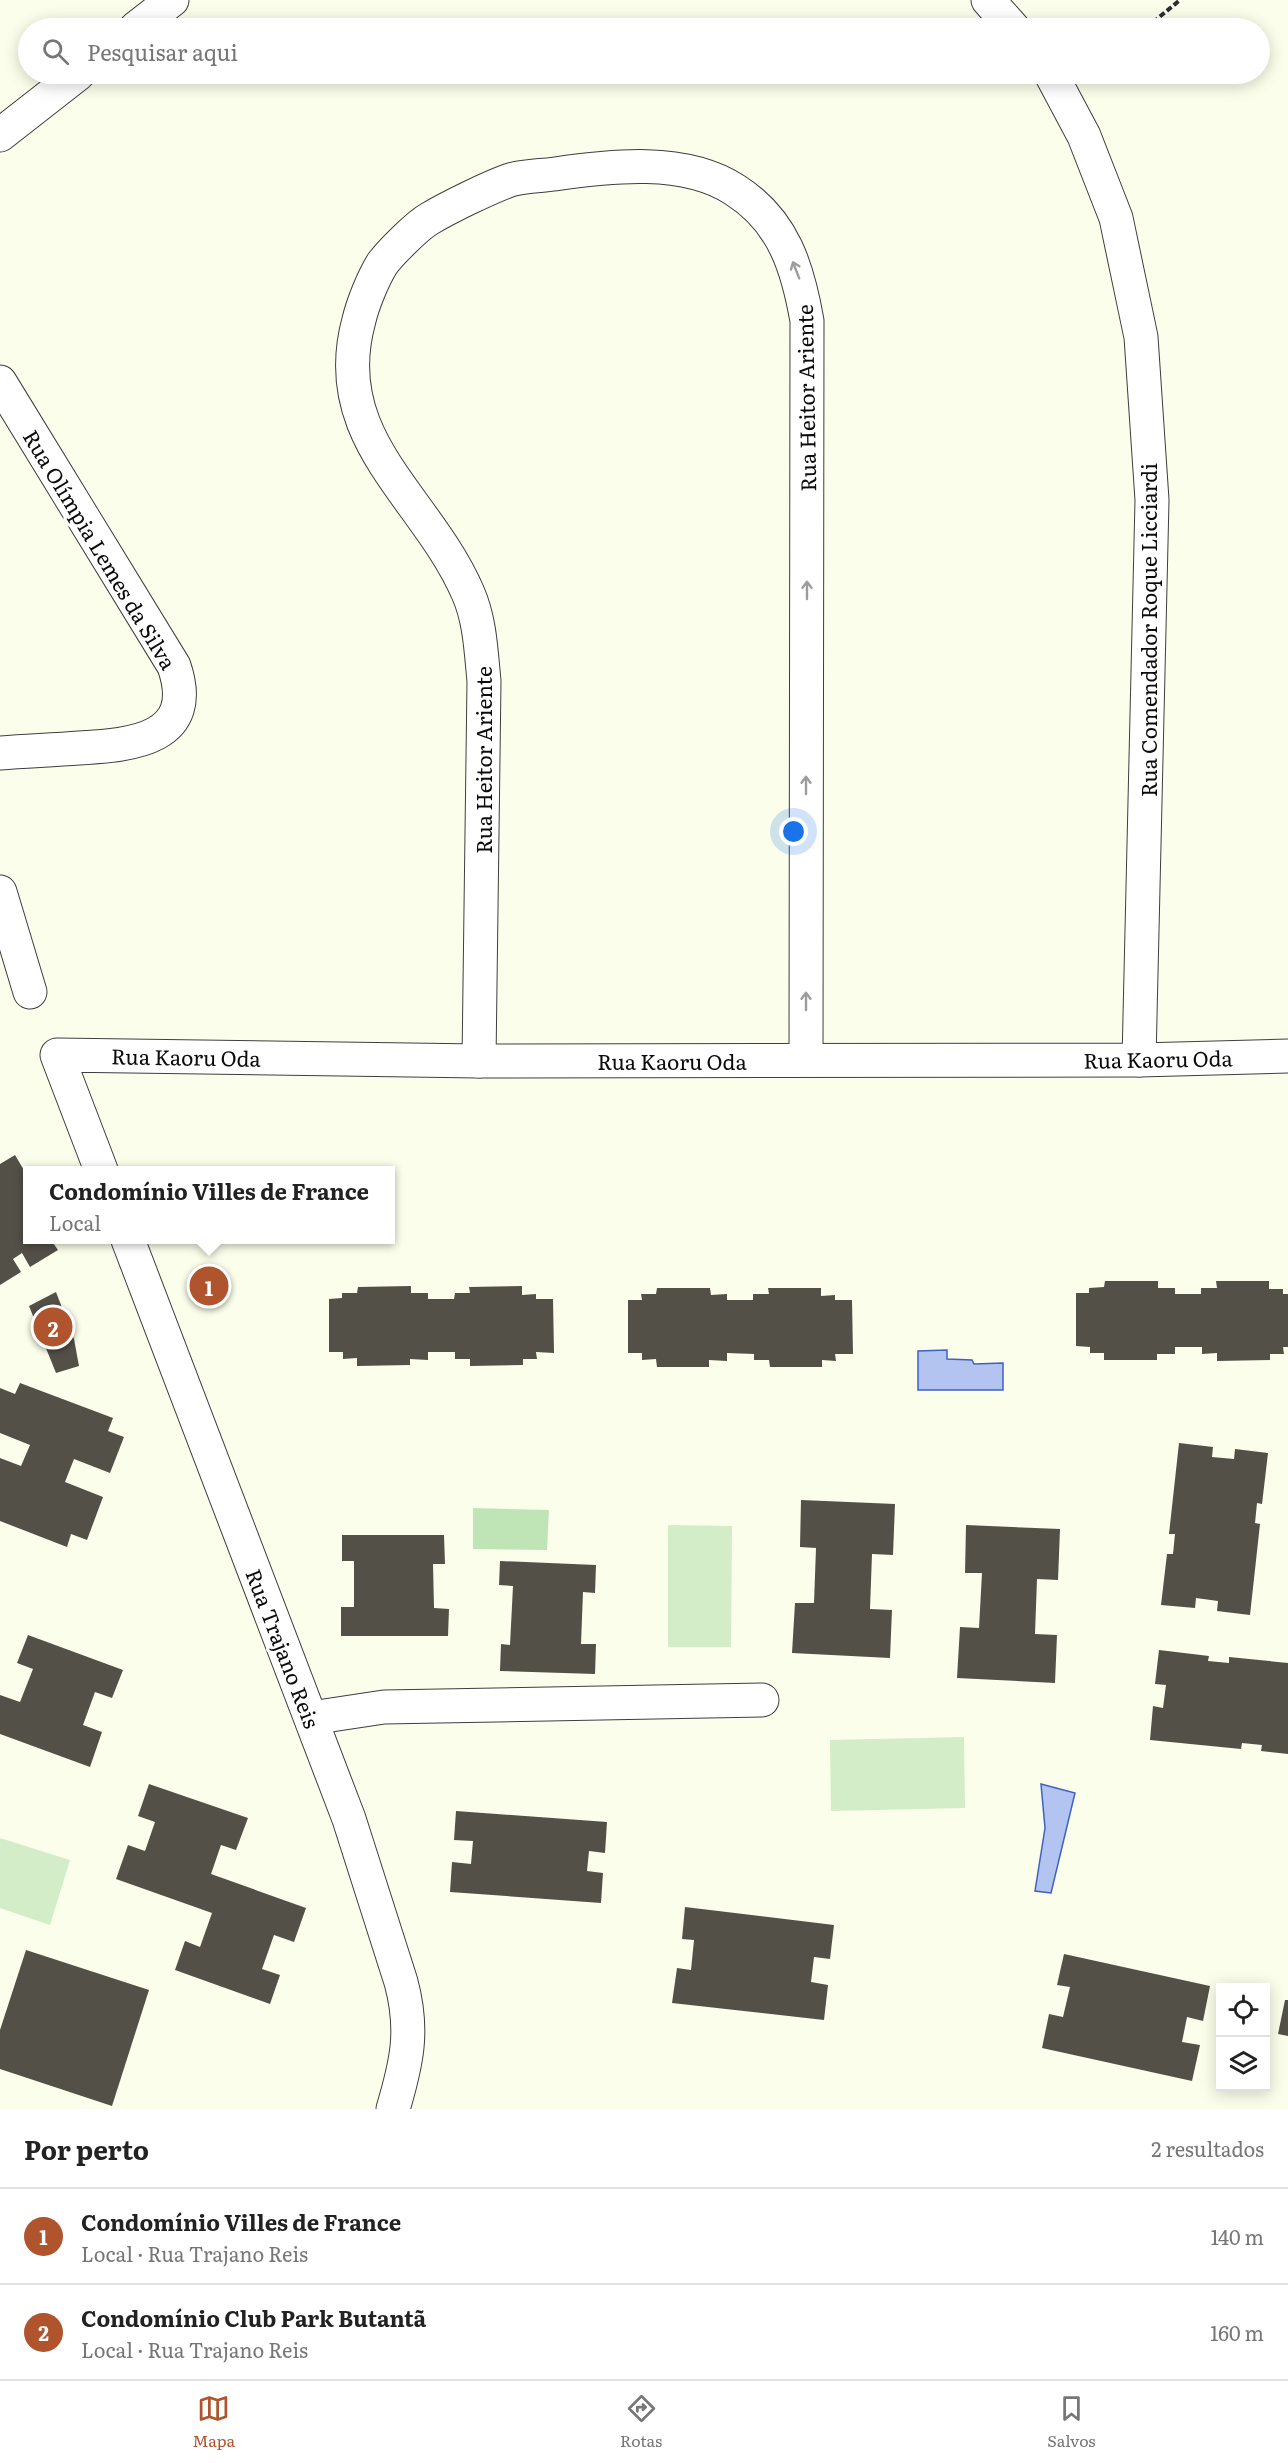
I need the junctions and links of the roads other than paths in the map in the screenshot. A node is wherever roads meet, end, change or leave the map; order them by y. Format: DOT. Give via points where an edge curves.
graph roads {
  1 [pos="172,0"];
  2 [pos="988,0"];
  3 [pos="149,18"];
  4 [pos="1004,18"];
  5 [pos="65,84"];
  6 [pos="1056,84"];
  7 [pos="0,135"];
  8 [pos="0,382"];
  9 [pos="0,753"];
  10 [pos="0,892"];
  11 [pos="30,992"];
  12 [pos="1288,1056"];
  13 [pos="806,1059"];
  14 [pos="1139,1060"];
  15 [pos="479,1061"];
  16 [pos="99,1166"];
  17 [pos="130,1244"];
  18 [pos="762,1700"];
  19 [pos="311,1718"];
  20 [pos="393,2109"];
  1 -- 3 [label="street"];
  2 -- 4 [label="street"];
  5 -- 7 [label="street"];
  6 -- 14 [label="street, Rua Comendador Roque Licciardi" via="1084,136 1116,218 1141,337 1152,500"];
  8 -- 9 [label="street, Rua Olímpia Lemes da Silva" via="174,666 180,682 180,705 172,722 150,738 120,746"];
  10 -- 11 [label="street"];
  12 -- 14 [label="street, Rua Kaoru Oda"];
  13 -- 14 [label="street, Rua Kaoru Oda"];
  13 -- 15 [label="street, Rua Kaoru Oda"];
  13 -- 15 [label="street, Rua Heitor Ariente, one-way" via="807,321 799,274 782,239 760,210 735,189 708,177 664,168 613,165 511,180 427,220 382,264 359,320 352,374 358,415 377,452 447,554 469,594 478,625 484,681"];
  15 -- 16 [label="street, Rua Kaoru Oda" via="57,1054"];
  17 -- 19 [label="street, Rua Trajano Reis"];
  18 -- 19 [label="street" via="384,1707"];
  19 -- 20 [label="street, Rua Trajano Reis" via="349,1819 407,2006 406,2065"];
}
